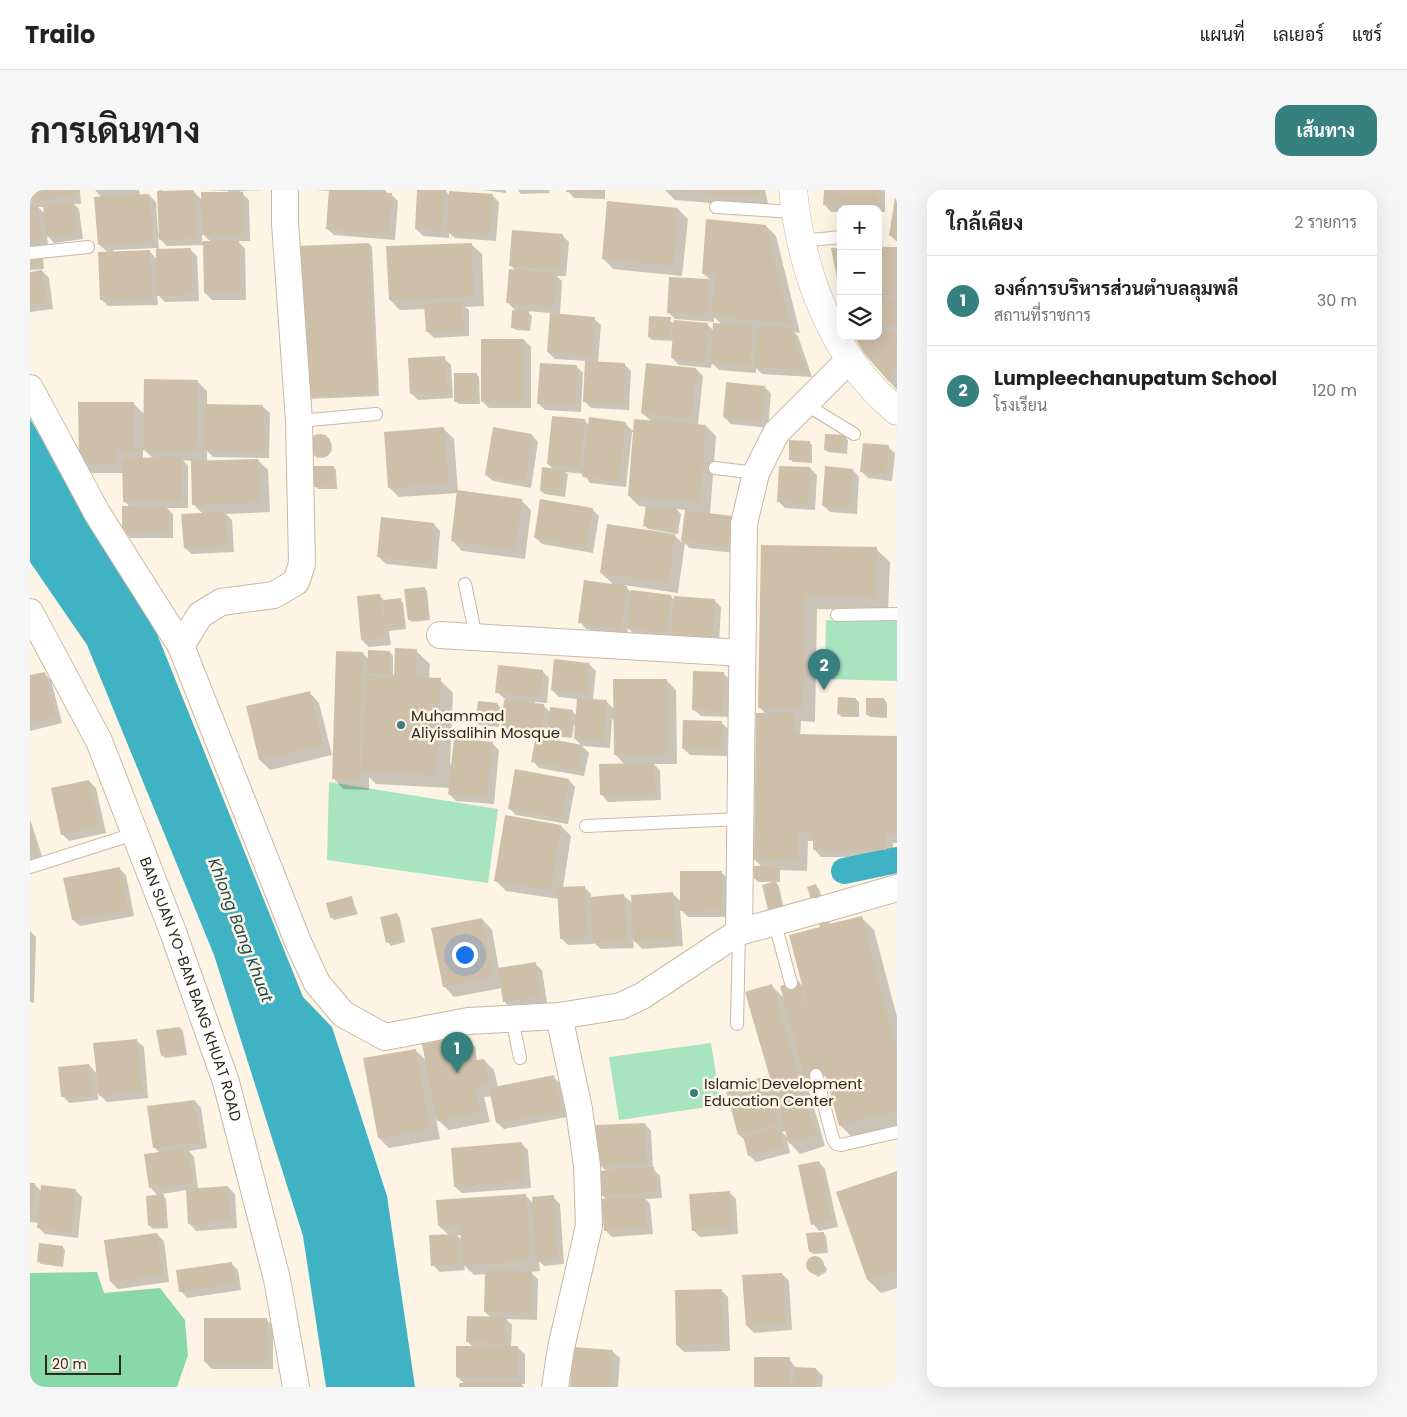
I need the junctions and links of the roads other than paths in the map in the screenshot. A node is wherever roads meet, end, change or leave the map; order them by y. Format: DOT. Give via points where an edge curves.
graph roads {
  1 [pos="285,190"];
  2 [pos="794,201"];
  3 [pos="716,207"];
  4 [pos="837,237"];
  5 [pos="801,241"];
  6 [pos="88,247"];
  7 [pos="30,253"];
  8 [pos="850,360"];
  9 [pos="30,388"];
  10 [pos="805,404"];
  11 [pos="897,411"];
  12 [pos="376,414"];
  13 [pos="299,421"];
  14 [pos="854,434"];
  15 [pos="715,468"];
  16 [pos="756,473"];
  17 [pos="465,584"];
  18 [pos="30,612"];
  19 [pos="897,614"];
  20 [pos="837,615"];
  21 [pos="440,635"];
  22 [pos="476,637"];
  23 [pos="181,646"];
  24 [pos="742,653"];
  25 [pos="740,819"];
  26 [pos="586,826"];
  27 [pos="134,834"];
  28 [pos="30,867"];
  29 [pos="897,888"];
  30 [pos="775,924"];
  31 [pos="739,932"];
  32 [pos="791,983"];
  33 [pos="559,1016"];
  34 [pos="512,1018"];
  35 [pos="737,1024"];
  36 [pos="520,1058"];
  37 [pos="816,1075"];
  38 [pos="897,1132"];
  39 [pos="296,1387"];
  40 [pos="555,1387"];
  1 -- 13 [label="street" via="284,223"];
  2 -- 3 [label="lane"];
  2 -- 5 [label="street"];
  4 -- 5 [label="lane"];
  5 -- 8 [label="street" via="818,302"];
  6 -- 7 [label="lane"];
  8 -- 10 [label="street"];
  8 -- 11 [label="street" via="880,397"];
  9 -- 23 [label="street" via="98,513"];
  10 -- 14 [label="lane"];
  10 -- 16 [label="street" via="776,433"];
  12 -- 13 [label="lane"];
  13 -- 23 [label="street" via="302,564 296,582 274,595 221,602 200,615"];
  15 -- 16 [label="lane"];
  16 -- 24 [label="street" via="744,524"];
  17 -- 22 [label="lane"];
  18 -- 27 [label="street, BAN SUAN YO-BAN BANG KHUAT ROAD" via="99,741"];
  19 -- 20 [label="lane"];
  21 -- 22 [label="street"];
  22 -- 24 [label="street"];
  23 -- 34 [label="street" via="298,942 317,984 343,1014 385,1038 468,1021"];
  24 -- 25 [label="street"];
  25 -- 26 [label="lane"];
  25 -- 31 [label="street"];
  27 -- 28 [label="lane"];
  27 -- 39 [label="street, BAN SUAN YO-BAN BANG KHUAT ROAD" via="226,1082 277,1279"];
  29 -- 30 [label="street"];
  30 -- 31 [label="street"];
  30 -- 32 [label="lane"];
  31 -- 33 [label="street" via="642,996 621,1006"];
  31 -- 35 [label="lane"];
  33 -- 34 [label="street"];
  33 -- 40 [label="street" via="579,1109 587,1166 589,1226"];
  34 -- 36 [label="lane"];
  37 -- 38 [label="lane" via="836,1144"];
}
